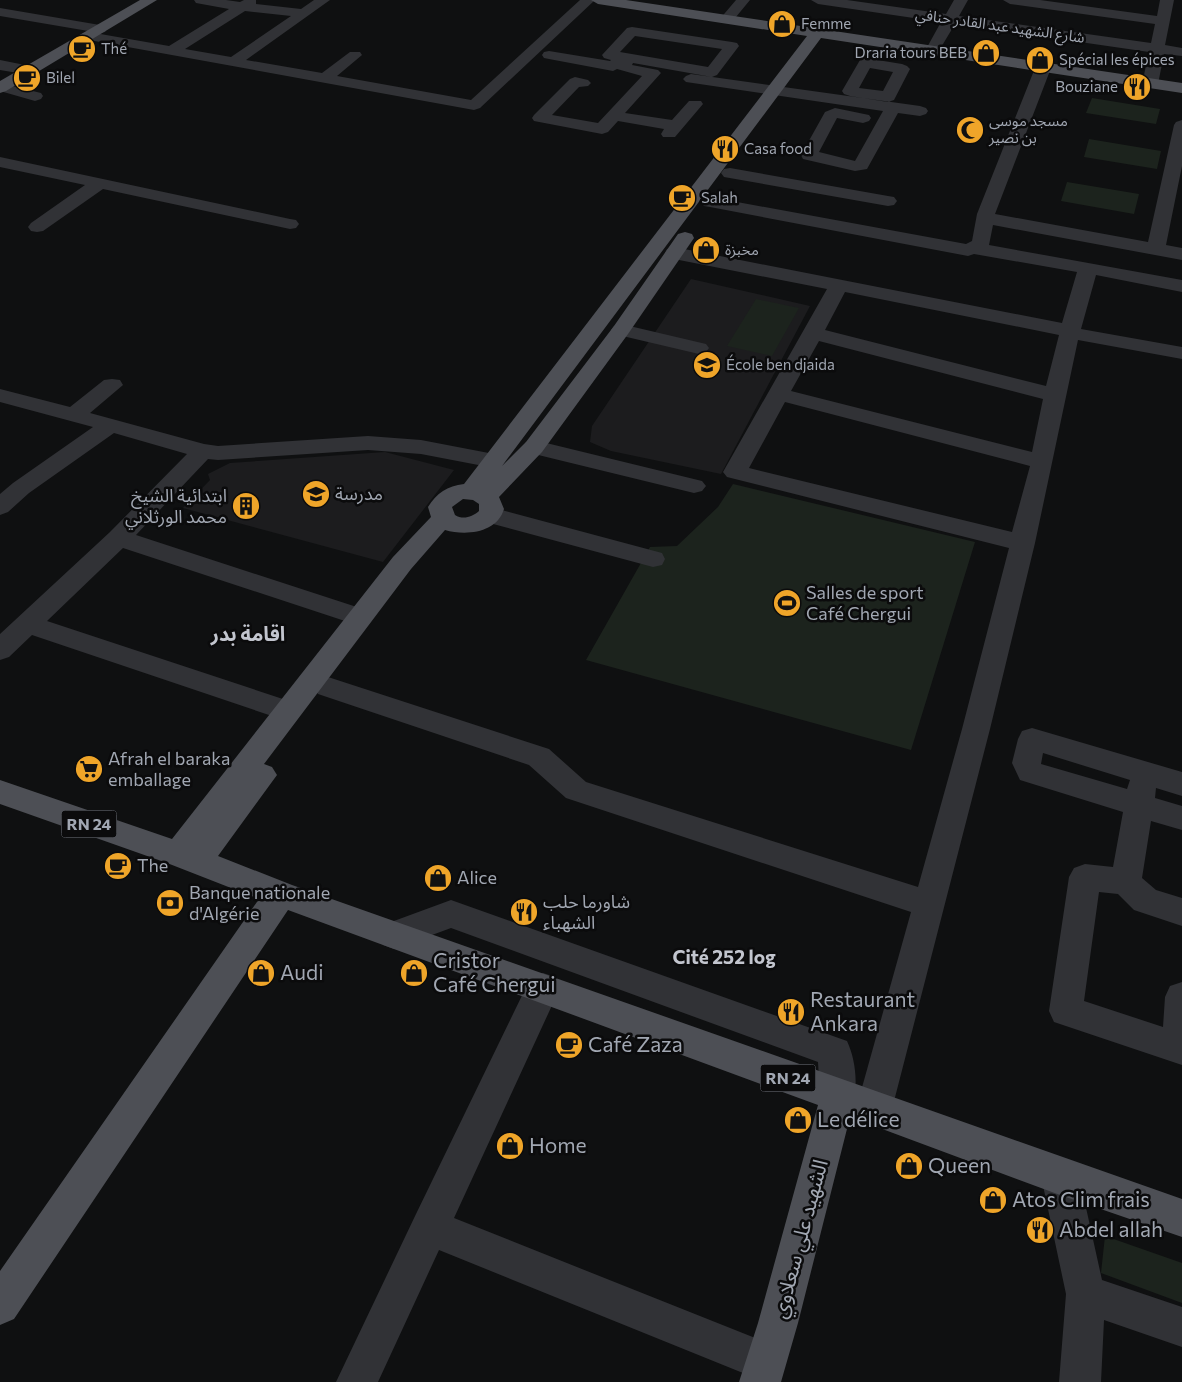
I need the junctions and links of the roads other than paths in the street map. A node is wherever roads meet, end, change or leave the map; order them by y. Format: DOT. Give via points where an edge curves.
graph roads {
  1 [pos="150,0"];
  2 [pos="201,0"];
  3 [pos="323,0"];
  4 [pos="588,0"];
  5 [pos="598,0"];
  6 [pos="743,0"];
  7 [pos="818,0"];
  8 [pos="961,0"];
  9 [pos="1010,0"];
  10 [pos="1166,0"];
  11 [pos="248,3"];
  12 [pos="0,12"];
  13 [pos="304,13"];
  14 [pos="949,19"];
  15 [pos="726,20"];
  16 [pos="1162,21"];
  17 [pos="95,32"];
  18 [pos="822,34"];
  19 [pos="681,38"];
  20 [pos="1157,49"];
  21 [pos="173,50"];
  22 [pos="932,51"];
  23 [pos="1182,52"];
  24 [pos="355,55"];
  25 [pos="549,55"];
  26 [pos="233,62"];
  27 [pos="0,65"];
  28 [pos="656,68"];
  29 [pos="1044,68"];
  30 [pos="30,70"];
  31 [pos="326,78"];
  32 [pos="583,83"];
  33 [pos="1150,84"];
  34 [pos="0,88"];
  35 [pos="1182,88"];
  36 [pos="780,92"];
  37 [pos="35,96"];
  38 [pos="695,104"];
  39 [pos="920,111"];
  40 [pos="615,116"];
  41 [pos="1182,125"];
  42 [pos="0,162"];
  43 [pos="730,173"];
  44 [pos="100,183"];
  45 [pos="888,201"];
  46 [pos="710,202"];
  47 [pos="985,218"];
  48 [pos="290,224"];
  49 [pos="37,227"];
  50 [pos="972,248"];
  51 [pos="1156,249"];
  52 [pos="674,253"];
  53 [pos="1182,254"];
  54 [pos="1088,268"];
  55 [pos="839,285"];
  56 [pos="1182,286"];
  57 [pos="621,330"];
  58 [pos="1070,332"];
  59 [pos="813,333"];
  60 [pos="699,348"];
  61 [pos="1182,353"];
  62 [pos="112,385"];
  63 [pos="778,394"];
  64 [pos="1055,394"];
  65 [pos="0,395"];
  66 [pos="74,415"];
  67 [pos="111,424"];
  68 [pos="534,448"];
  69 [pos="203,452"];
  70 [pos="494,461"];
  71 [pos="1042,462"];
  72 [pos="694,486"];
  73 [pos="483,501"];
  74 [pos="0,507"];
  75 [pos="450,522"];
  76 [pos="119,538"];
  77 [pos="1023,543"];
  78 [pos="653,559"];
  79 [pos="360,617"];
  80 [pos="27,624"];
  81 [pos="0,650"];
  82 [pos="328,687"];
  83 [pos="288,711"];
  84 [pos="1144,772"];
  85 [pos="1182,784"];
  86 [pos="0,792"];
  87 [pos="1139,805"];
  88 [pos="1182,818"];
  89 [pos="188,858"];
  90 [pos="1126,882"];
  91 [pos="281,894"];
  92 [pos="929,904"];
  93 [pos="1182,912"];
  94 [pos="394,935"];
  95 [pos="543,988"];
  96 [pos="1182,997"];
  97 [pos="1180,1049"];
  98 [pos="838,1096"];
  99 [pos="874,1109"];
  100 [pos="1060,1176"];
  101 [pos="1182,1218"];
  102 [pos="429,1227"];
  103 [pos="6,1285"];
  104 [pos="1086,1294"];
  105 [pos="1182,1327"];
  106 [pos="763,1372"];
  107 [pos="357,1382"];
  108 [pos="1080,1382"];
  1 -- 17 [label="main road"];
  2 -- 11 [label="street"];
  3 -- 13 [label="street"];
  4 -- 31 [label="street" via="474,105"];
  5 -- 15 [label="main road"];
  6 -- 15 [label="street"];
  7 -- 14 [label="street, شارع الشهيد عبد القادر حنافي"];
  8 -- 14 [label="street"];
  9 -- 16 [label="street"];
  10 -- 16 [label="street"];
  11 -- 13 [label="street"];
  11 -- 21 [label="street"];
  12 -- 17 [label="street"];
  13 -- 26 [label="street"];
  14 -- 20 [label="street, شارع الشهيد عبد القادر حنافي"];
  14 -- 22 [label="street"];
  15 -- 18 [label="main road"];
  16 -- 20 [label="street"];
  17 -- 21 [label="street"];
  17 -- 30 [label="main road"];
  18 -- 22 [label="main road"];
  18 -- 36 [label="main road"];
  19 -- 28 [label="street"];
  19 -- 28 [label="street" via="632,31 609,55"];
  19 -- 28 [label="street" via="732,46 712,72"];
  20 -- 23 [label="street, شارع الشهيد عبد القادر حنافي"];
  20 -- 33 [label="street"];
  21 -- 26 [label="street"];
  22 -- 29 [label="main road"];
  24 -- 31 [label="street"];
  25 -- 28 [label="street" via="613,66"];
  26 -- 31 [label="street"];
  27 -- 30 [label="street"];
  28 -- 36 [label="street"];
  28 -- 40 [label="street"];
  29 -- 33 [label="main road"];
  29 -- 47 [label="street"];
  30 -- 34 [label="main road"];
  32 -- 40 [label="street" via="575,82 540,118 602,129"];
  33 -- 35 [label="main road"];
  34 -- 37 [label="street"];
  36 -- 39 [label="street" via="861,98 888,114"];
  36 -- 43 [label="main road"];
  36 -- 70 [label="main road"];
  38 -- 40 [label="street" via="672,130"];
  41 -- 51 [label="street"];
  42 -- 44 [label="street"];
  43 -- 45 [label="street"];
  43 -- 46 [label="main road"];
  44 -- 48 [label="street"];
  44 -- 49 [label="street"];
  46 -- 50 [label="street" via="968,250"];
  46 -- 52 [label="main road"];
  47 -- 50 [label="street" via="981,244"];
  47 -- 51 [label="street"];
  50 -- 54 [label="street"];
  51 -- 53 [label="street"];
  52 -- 55 [label="street"];
  52 -- 57 [label="main road"];
  54 -- 56 [label="street"];
  54 -- 58 [label="street"];
  55 -- 58 [label="street"];
  55 -- 59 [label="street"];
  57 -- 60 [label="street"];
  57 -- 68 [label="main road"];
  58 -- 61 [label="street"];
  58 -- 64 [label="street"];
  59 -- 63 [label="street"];
  59 -- 64 [label="street"];
  62 -- 66 [label="street"];
  63 -- 71 [label="street"];
  63 -- 77 [label="street" via="734,472"];
  64 -- 71 [label="street"];
  65 -- 66 [label="street"];
  66 -- 67 [label="street"];
  67 -- 69 [label="street"];
  67 -- 74 [label="street" via="21,488"];
  68 -- 72 [label="street"];
  68 -- 73 [label="main road"];
  69 -- 70 [label="street" via="368,444 421,447"];
  69 -- 76 [label="street"];
  70 -- 73 [label="main road"];
  71 -- 77 [label="street"];
  73 -- 75 [label="main road" via="480,523"];
  73 -- 75 [label="main road" via="454,494 440,507"];
  73 -- 78 [label="street"];
  75 -- 79 [label="main road" via="402,563"];
  75 -- 82 [label="main road"];
  76 -- 79 [label="street"];
  76 -- 80 [label="street"];
  77 -- 92 [label="street"];
  79 -- 83 [label="main road"];
  80 -- 81 [label="street"];
  80 -- 83 [label="street"];
  82 -- 89 [label="main road"];
  82 -- 92 [label="street" via="539,757 576,790"];
  83 -- 89 [label="main road"];
  84 -- 85 [label="street"];
  84 -- 87 [label="street"];
  84 -- 87 [label="street" via="1032,739 1026,763 1030,772"];
  86 -- 89 [label="main road, RN 24"];
  87 -- 88 [label="street"];
  87 -- 90 [label="street"];
  89 -- 91 [label="main road, RN 24"];
  90 -- 93 [label="street" via="1145,900"];
  90 -- 97 [label="street" via="1086,877 1066,1012"];
  91 -- 94 [label="main road, RN 24"];
  91 -- 103 [label="main road"];
  92 -- 99 [label="street"];
  94 -- 95 [label="main road, RN 24"];
  94 -- 98 [label="street" via="450,914 835,1052"];
  95 -- 98 [label="main road, RN 24"];
  95 -- 102 [label="street"];
  96 -- 97 [label="street"];
  98 -- 99 [label="main road, RN 24"];
  98 -- 106 [label="main road, الشهيد علي سعلاوي"];
  99 -- 100 [label="main road, RN 24"];
  100 -- 101 [label="main road, RN 24"];
  100 -- 104 [label="street"];
  102 -- 106 [label="street"];
  102 -- 107 [label="street"];
  104 -- 105 [label="street"];
  104 -- 108 [label="street"];
}
